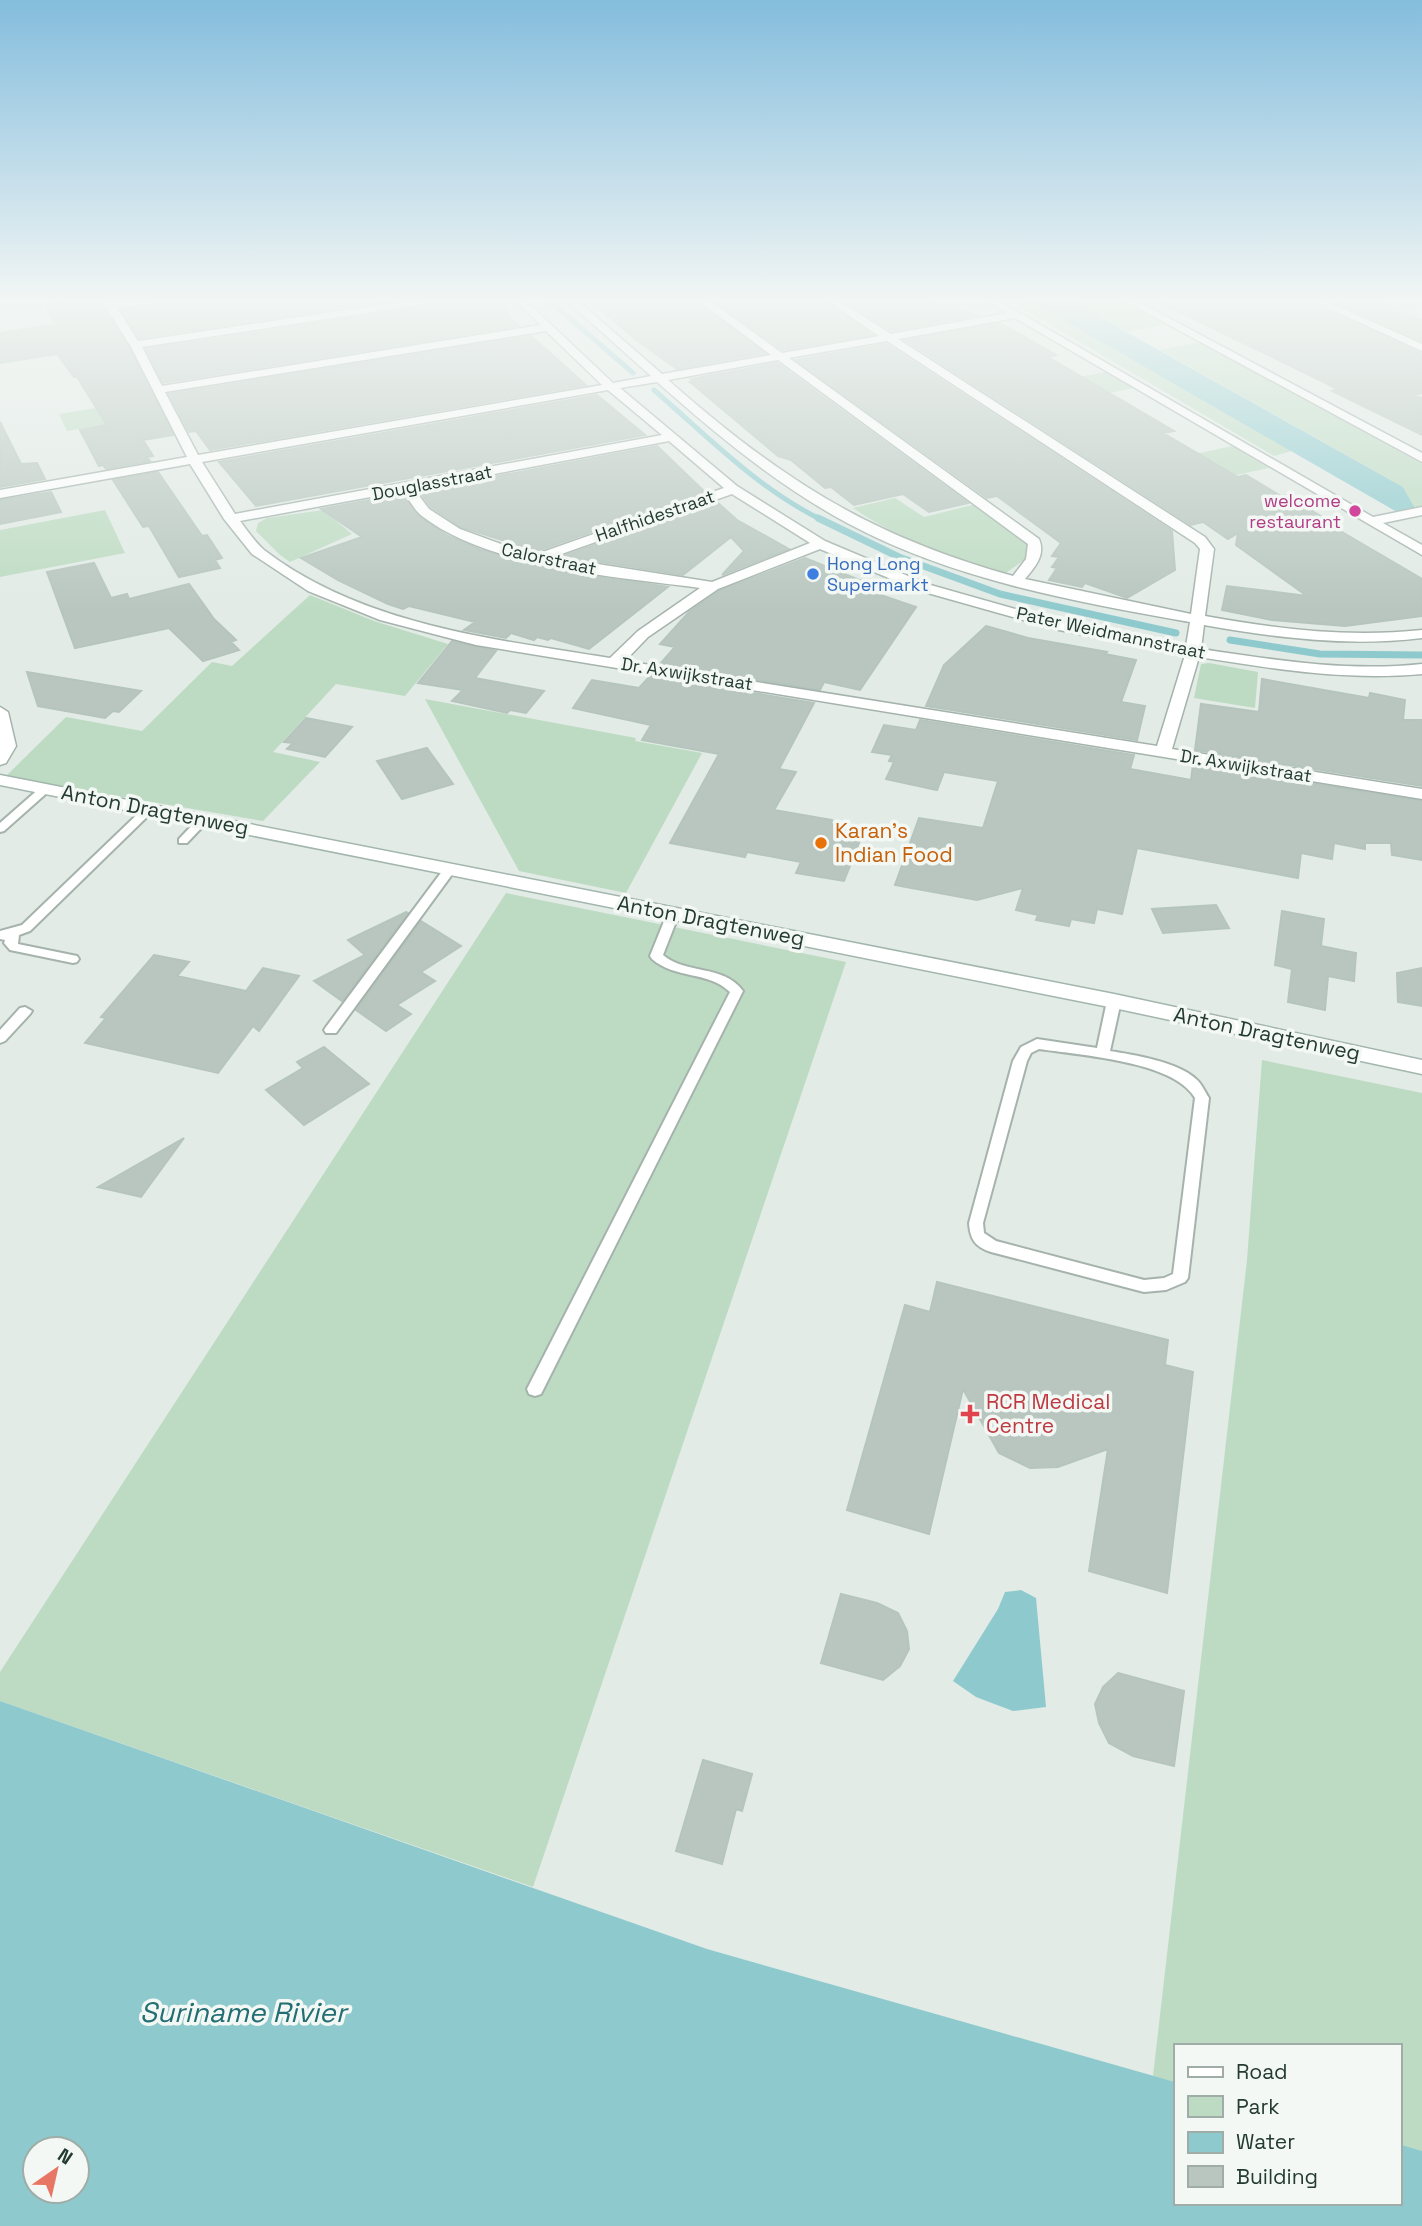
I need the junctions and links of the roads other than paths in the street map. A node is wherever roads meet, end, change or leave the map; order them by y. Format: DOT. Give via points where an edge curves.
graph roads {
  1 [pos="166,405"];
  2 [pos="504,405"];
  3 [pos="633,405"];
  4 [pos="691,405"];
  5 [pos="845,405"];
  6 [pos="992,405"];
  7 [pos="1171,405"];
  8 [pos="1324,405"];
  9 [pos="673,437"];
  10 [pos="1422,458"];
  11 [pos="194,460"];
  12 [pos="407,488"];
  13 [pos="733,489"];
  14 [pos="0,494"];
  15 [pos="1422,511"];
  16 [pos="231,519"];
  17 [pos="1372,521"];
  18 [pos="820,544"];
  19 [pos="1422,551"];
  20 [pos="537,558"];
  21 [pos="1015,583"];
  22 [pos="713,586"];
  23 [pos="1197,619"];
  24 [pos="1422,634"];
  25 [pos="1193,652"];
  26 [pos="614,663"];
  27 [pos="1422,669"];
  28 [pos="0,712"];
  29 [pos="1163,752"];
  30 [pos="0,760"];
  31 [pos="0,781"];
  32 [pos="45,789"];
  33 [pos="1422,794"];
  34 [pos="149,809"];
  35 [pos="203,820"];
  36 [pos="0,829"];
  37 [pos="183,841"];
  38 [pos="450,869"];
  39 [pos="673,914"];
  40 [pos="6,934"];
  41 [pos="73,959"];
  42 [pos="1114,1001"];
  43 [pos="25,1011"];
  44 [pos="331,1030"];
  45 [pos="0,1038"];
  46 [pos="1103,1054"];
  47 [pos="1422,1067"];
  48 [pos="535,1389"];
  1 -- 11 [label="street, Dr. Axwijkstraat"];
  2 -- 11 [label="street"];
  3 -- 9 [label="street, Pater Weidmannstraat"];
  4 -- 21 [label="street, Pater Weidmannstraat" via="751,454 856,523 940,559"];
  5 -- 21 [label="street" via="1034,542 1035,557"];
  6 -- 23 [label="street" via="1200,540 1207,549 1207,561"];
  7 -- 17 [label="street"];
  8 -- 10 [label="street"];
  9 -- 12 [label="street, Douglasstraat"];
  9 -- 13 [label="street, Pater Weidmannstraat"];
  11 -- 14 [label="street"];
  11 -- 16 [label="street, Dr. Axwijkstraat"];
  12 -- 16 [label="street, Douglasstraat"];
  12 -- 20 [label="street, Calorstraat" via="425,515 458,533 499,550"];
  13 -- 18 [label="street, Pater Weidmannstraat"];
  13 -- 20 [label="street, Halfhidestraat"];
  15 -- 17 [label="street"];
  16 -- 26 [label="street, Dr. Axwijkstraat" via="257,551 313,588 385,617 476,641"];
  17 -- 19 [label="street"];
  18 -- 22 [label="street"];
  18 -- 25 [label="street, Pater Weidmannstraat" via="922,587 1059,626"];
  20 -- 22 [label="street, Calorstraat"];
  21 -- 23 [label="street, Pater Weidmannstraat"];
  22 -- 26 [label="street" via="643,634"];
  23 -- 24 [label="street, Pater Weidmannstraat" via="1358,640"];
  23 -- 25 [label="street"];
  25 -- 27 [label="street, Pater Weidmannstraat" via="1305,669 1381,673"];
  25 -- 29 [label="street"];
  26 -- 29 [label="street, Dr. Axwijkstraat"];
  28 -- 30 [label="street" via="8,746"];
  29 -- 33 [label="street, Dr. Axwijkstraat"];
  31 -- 32 [label="street, Anton Dragtenweg"];
  32 -- 34 [label="street, Anton Dragtenweg"];
  32 -- 36 [label="lane"];
  34 -- 35 [label="street, Anton Dragtenweg"];
  34 -- 40 [label="lane" via="26,928"];
  35 -- 37 [label="lane"];
  35 -- 38 [label="street, Anton Dragtenweg"];
  38 -- 39 [label="street, Anton Dragtenweg"];
  38 -- 44 [label="lane"];
  39 -- 42 [label="street, Anton Dragtenweg"];
  39 -- 48 [label="lane" via="656,956 672,968 718,977 737,991"];
  40 -- 41 [label="lane" via="14,947"];
  42 -- 46 [label="lane"];
  42 -- 47 [label="street, Anton Dragtenweg"];
  43 -- 45 [label="lane"];
  46 -- 46 [label="lane" via="1177,1073 1192,1083 1202,1098 1180,1278 1166,1284 1144,1286 991,1246 977,1236 976,1223 1020,1061 1027,1050 1037,1044"];
}
